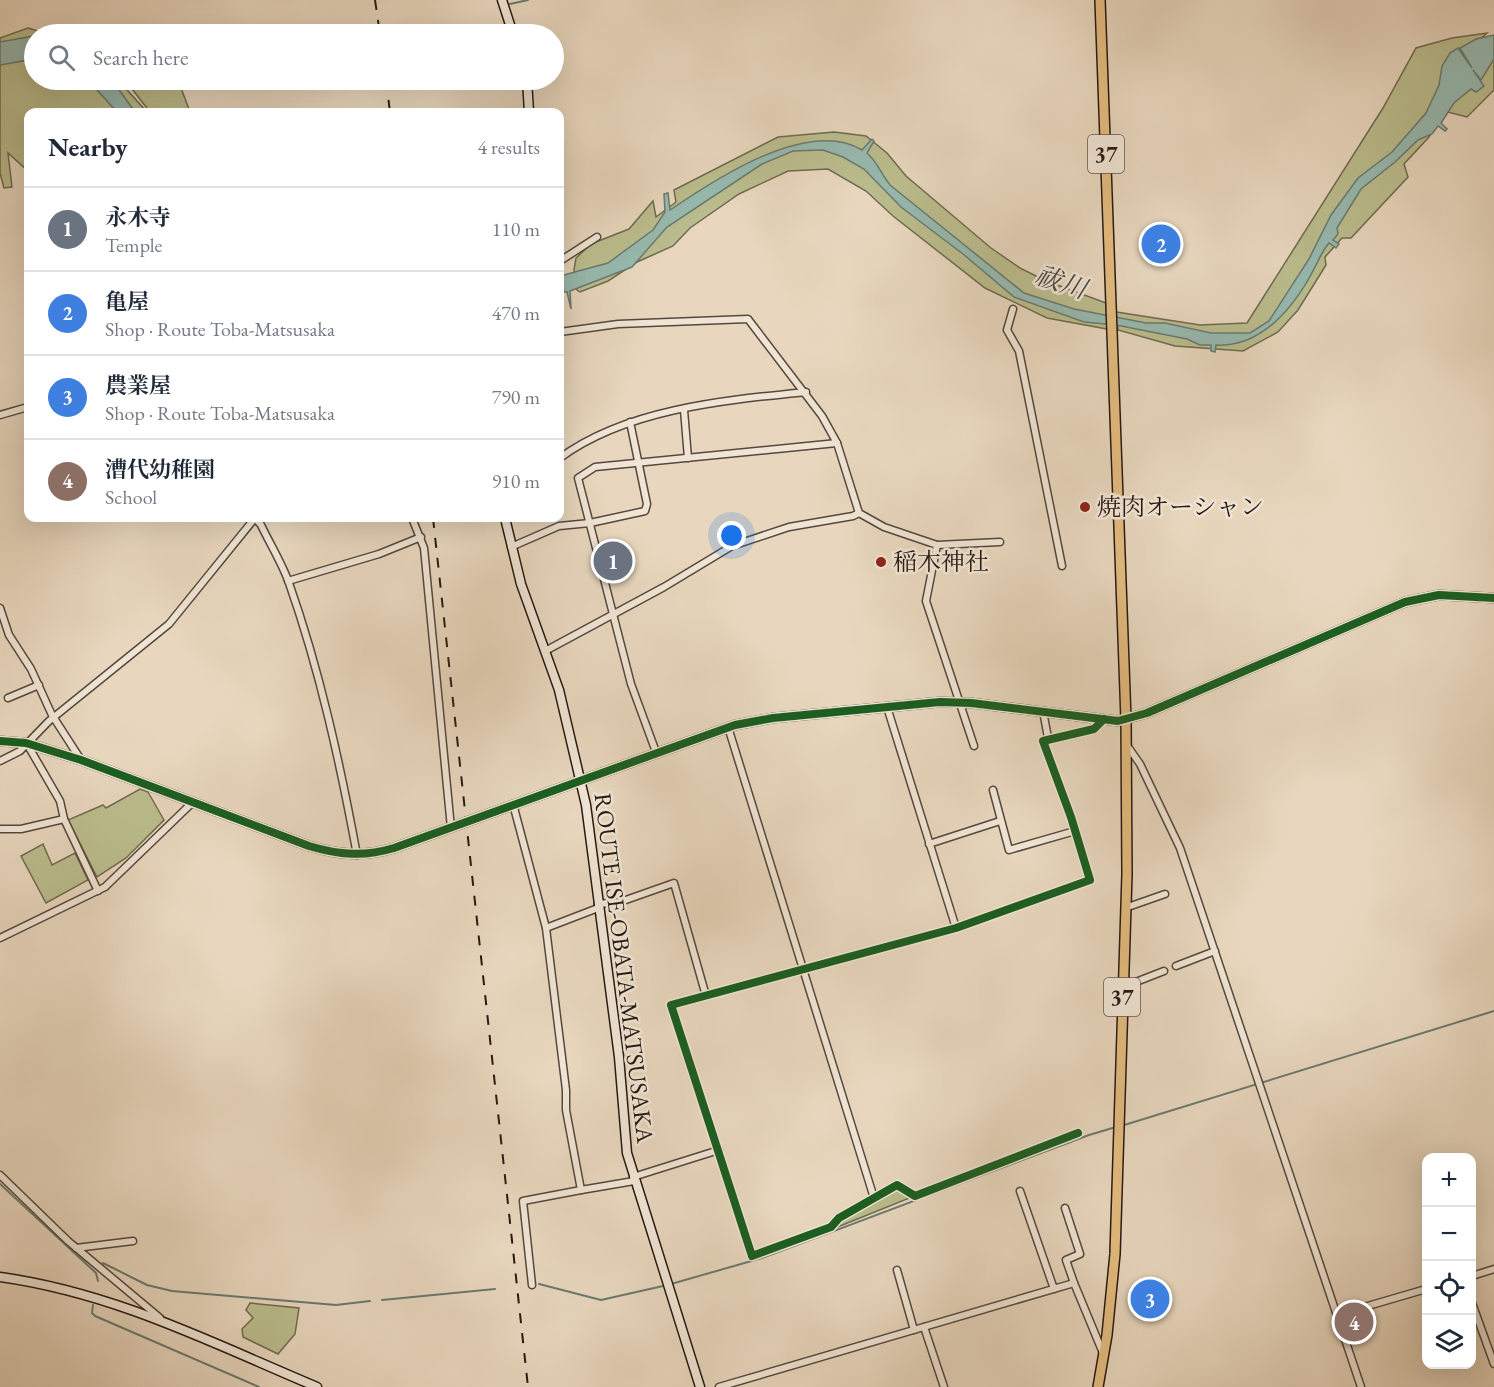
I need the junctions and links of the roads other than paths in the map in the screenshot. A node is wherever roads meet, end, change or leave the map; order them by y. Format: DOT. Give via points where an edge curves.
graph roads {
  1 [pos="502,0"];
  2 [pos="1100,0"];
  3 [pos="510,24"];
  4 [pos="527,90"];
  5 [pos="530,108"];
  6 [pos="597,237"];
  7 [pos="564,258"];
  8 [pos="1013,309"];
  9 [pos="564,331"];
  10 [pos="806,392"];
  11 [pos="24,408"];
  12 [pos="684,410"];
  13 [pos="0,415"];
  14 [pos="630,422"];
  15 [pos="837,443"];
  16 [pos="564,456"];
  17 [pos="688,458"];
  18 [pos="639,463"];
  19 [pos="859,513"];
  20 [pos="252,522"];
  21 [pos="258,522"];
  22 [pos="414,522"];
  23 [pos="506,522"];
  24 [pos="590,523"];
  25 [pos="421,537"];
  26 [pos="1000,542"];
  27 [pos="937,545"];
  28 [pos="511,547"];
  29 [pos="1062,566"];
  30 [pos="288,581"];
  31 [pos="1494,598"];
  32 [pos="0,608"];
  33 [pos="612,614"];
  34 [pos="547,650"];
  35 [pos="39,685"];
  36 [pos="8,698"];
  37 [pos="960,702"];
  38 [pos="887,707"];
  39 [pos="1044,711"];
  40 [pos="55,718"];
  41 [pos="1104,719"];
  42 [pos="1126,720"];
  43 [pos="728,727"];
  44 [pos="1048,738"];
  45 [pos="0,741"];
  46 [pos="26,743"];
  47 [pos="1126,744"];
  48 [pos="974,746"];
  49 [pos="656,752"];
  50 [pos="81,760"];
  51 [pos="0,761"];
  52 [pos="580,781"];
  53 [pos="993,790"];
  54 [pos="193,802"];
  55 [pos="513,804"];
  56 [pos="64,819"];
  57 [pos="1000,821"];
  58 [pos="451,828"];
  59 [pos="0,829"];
  60 [pos="1075,831"];
  61 [pos="929,843"];
  62 [pos="357,855"];
  63 [pos="98,891"];
  64 [pos="1165,894"];
  65 [pos="598,906"];
  66 [pos="1125,908"];
  67 [pos="546,928"];
  68 [pos="956,928"];
  69 [pos="0,938"];
  70 [pos="1215,951"];
  71 [pos="1176,966"];
  72 [pos="804,969"];
  73 [pos="1164,971"];
  74 [pos="1123,987"];
  75 [pos="706,996"];
  76 [pos="1078,1133"];
  77 [pos="719,1150"];
  78 [pos="0,1175"];
  79 [pos="634,1179"];
  80 [pos="581,1190"];
  81 [pos="1020,1191"];
  82 [pos="874,1198"];
  83 [pos="1065,1208"];
  84 [pos="133,1240"];
  85 [pos="76,1248"];
  86 [pos="1494,1269"];
  87 [pos="897,1270"];
  88 [pos="1476,1275"];
  89 [pos="0,1277"];
  90 [pos="1074,1283"];
  91 [pos="532,1285"];
  92 [pos="1054,1289"];
  93 [pos="1422,1290"];
  94 [pos="1337,1315"];
  95 [pos="1476,1315"];
  96 [pos="160,1318"];
  97 [pos="924,1327"];
  98 [pos="914,1330"];
  99 [pos="1104,1357"];
  100 [pos="1494,1364"];
  101 [pos="317,1387"];
  102 [pos="700,1387"];
  103 [pos="719,1387"];
  104 [pos="944,1387"];
  105 [pos="1098,1387"];
  106 [pos="1361,1387"];
  1 -- 3 [label="street"];
  2 -- 42 [label="main road, 37"];
  4 -- 5 [label="street"];
  6 -- 7 [label="street"];
  8 -- 29 [label="street" via="1007,330 1019,351"];
  9 -- 10 [label="street" via="618,324 748,319"];
  10 -- 12 [label="street" via="737,399"];
  10 -- 15 [label="street"];
  11 -- 13 [label="street"];
  12 -- 14 [label="street"];
  12 -- 17 [label="street"];
  14 -- 16 [label="street" via="600,433"];
  14 -- 18 [label="street"];
  15 -- 17 [label="street"];
  15 -- 19 [label="street"];
  17 -- 18 [label="street"];
  18 -- 24 [label="street" via="647,509"];
  18 -- 24 [label="street" via="595,466 579,478"];
  19 -- 27 [label="street" via="884,527"];
  19 -- 33 [label="street" via="789,526 732,546"];
  20 -- 40 [label="street" via="169,624"];
  21 -- 30 [label="street"];
  22 -- 25 [label="street"];
  23 -- 28 [label="street, ROUTE ISE-OBATA-MATSUSAKA"];
  24 -- 28 [label="street" via="559,526"];
  24 -- 33 [label="street"];
  25 -- 30 [label="street"];
  25 -- 58 [label="street"];
  26 -- 27 [label="street"];
  27 -- 37 [label="street" via="926,601"];
  28 -- 34 [label="street, ROUTE ISE-OBATA-MATSUSAKA"];
  30 -- 62 [label="street" via="339,753"];
  31 -- 42 [label="street" via="1439,595 1405,602"];
  32 -- 35 [label="street" via="9,635"];
  33 -- 34 [label="street"];
  33 -- 49 [label="street" via="631,684"];
  34 -- 52 [label="street, ROUTE ISE-OBATA-MATSUSAKA"];
  35 -- 36 [label="street"];
  35 -- 40 [label="street"];
  37 -- 38 [label="street"];
  37 -- 39 [label="street"];
  37 -- 48 [label="street"];
  38 -- 43 [label="street" via="773,718"];
  38 -- 61 [label="street"];
  39 -- 41 [label="street"];
  39 -- 44 [label="street"];
  40 -- 46 [label="street"];
  40 -- 50 [label="street"];
  41 -- 42 [label="street"];
  41 -- 44 [label="street" via="1094,729"];
  42 -- 47 [label="main road, 37"];
  43 -- 49 [label="street"];
  43 -- 72 [label="street"];
  44 -- 60 [label="street" via="1043,741"];
  45 -- 46 [label="street"];
  46 -- 50 [label="street"];
  46 -- 51 [label="street" via="20,751"];
  46 -- 56 [label="street" via="60,801"];
  47 -- 66 [label="main road, 37"];
  47 -- 70 [label="street" via="1140,764 1180,848"];
  49 -- 52 [label="street"];
  50 -- 54 [label="street"];
  52 -- 55 [label="street"];
  52 -- 65 [label="street, ROUTE ISE-OBATA-MATSUSAKA" via="593,849"];
  53 -- 57 [label="street"];
  54 -- 62 [label="street" via="309,846"];
  54 -- 63 [label="street"];
  55 -- 58 [label="street"];
  55 -- 67 [label="street"];
  56 -- 59 [label="street" via="21,829"];
  56 -- 63 [label="street"];
  57 -- 60 [label="street" via="1009,850"];
  57 -- 61 [label="street"];
  58 -- 62 [label="street" via="387,850"];
  60 -- 68 [label="street" via="1090,880"];
  61 -- 68 [label="street"];
  63 -- 69 [label="street"];
  64 -- 66 [label="street"];
  65 -- 67 [label="street"];
  65 -- 75 [label="street" via="674,883"];
  65 -- 79 [label="street, ROUTE ISE-OBATA-MATSUSAKA" via="622,1083 625,1137"];
  66 -- 74 [label="main road, 37"];
  67 -- 80 [label="street" via="566,1110"];
  68 -- 72 [label="street"];
  70 -- 71 [label="street"];
  70 -- 94 [label="street"];
  72 -- 75 [label="street"];
  72 -- 82 [label="street"];
  73 -- 74 [label="street"];
  74 -- 99 [label="main road, 37" via="1115,1254"];
  75 -- 77 [label="street" via="671,1005"];
  76 -- 82 [label="street" via="915,1196 897,1185"];
  77 -- 79 [label="street"];
  77 -- 82 [label="street" via="752,1256 831,1227"];
  78 -- 85 [label="street"];
  79 -- 80 [label="street"];
  79 -- 102 [label="street, ROUTE ISE-OBATA-MATSUSAKA"];
  80 -- 91 [label="street" via="523,1201"];
  81 -- 92 [label="street"];
  83 -- 90 [label="street" via="1080,1254 1066,1260"];
  84 -- 85 [label="street"];
  85 -- 96 [label="street"];
  86 -- 88 [label="street"];
  87 -- 98 [label="street"];
  89 -- 96 [label="street" via="89,1296"];
  90 -- 92 [label="street"];
  90 -- 99 [label="street"];
  92 -- 97 [label="street"];
  93 -- 94 [label="street"];
  94 -- 106 [label="street"];
  95 -- 100 [label="street"];
  96 -- 101 [label="street"];
  97 -- 98 [label="street"];
  97 -- 104 [label="street"];
  98 -- 103 [label="street"];
  99 -- 105 [label="main road, 37"];
}
